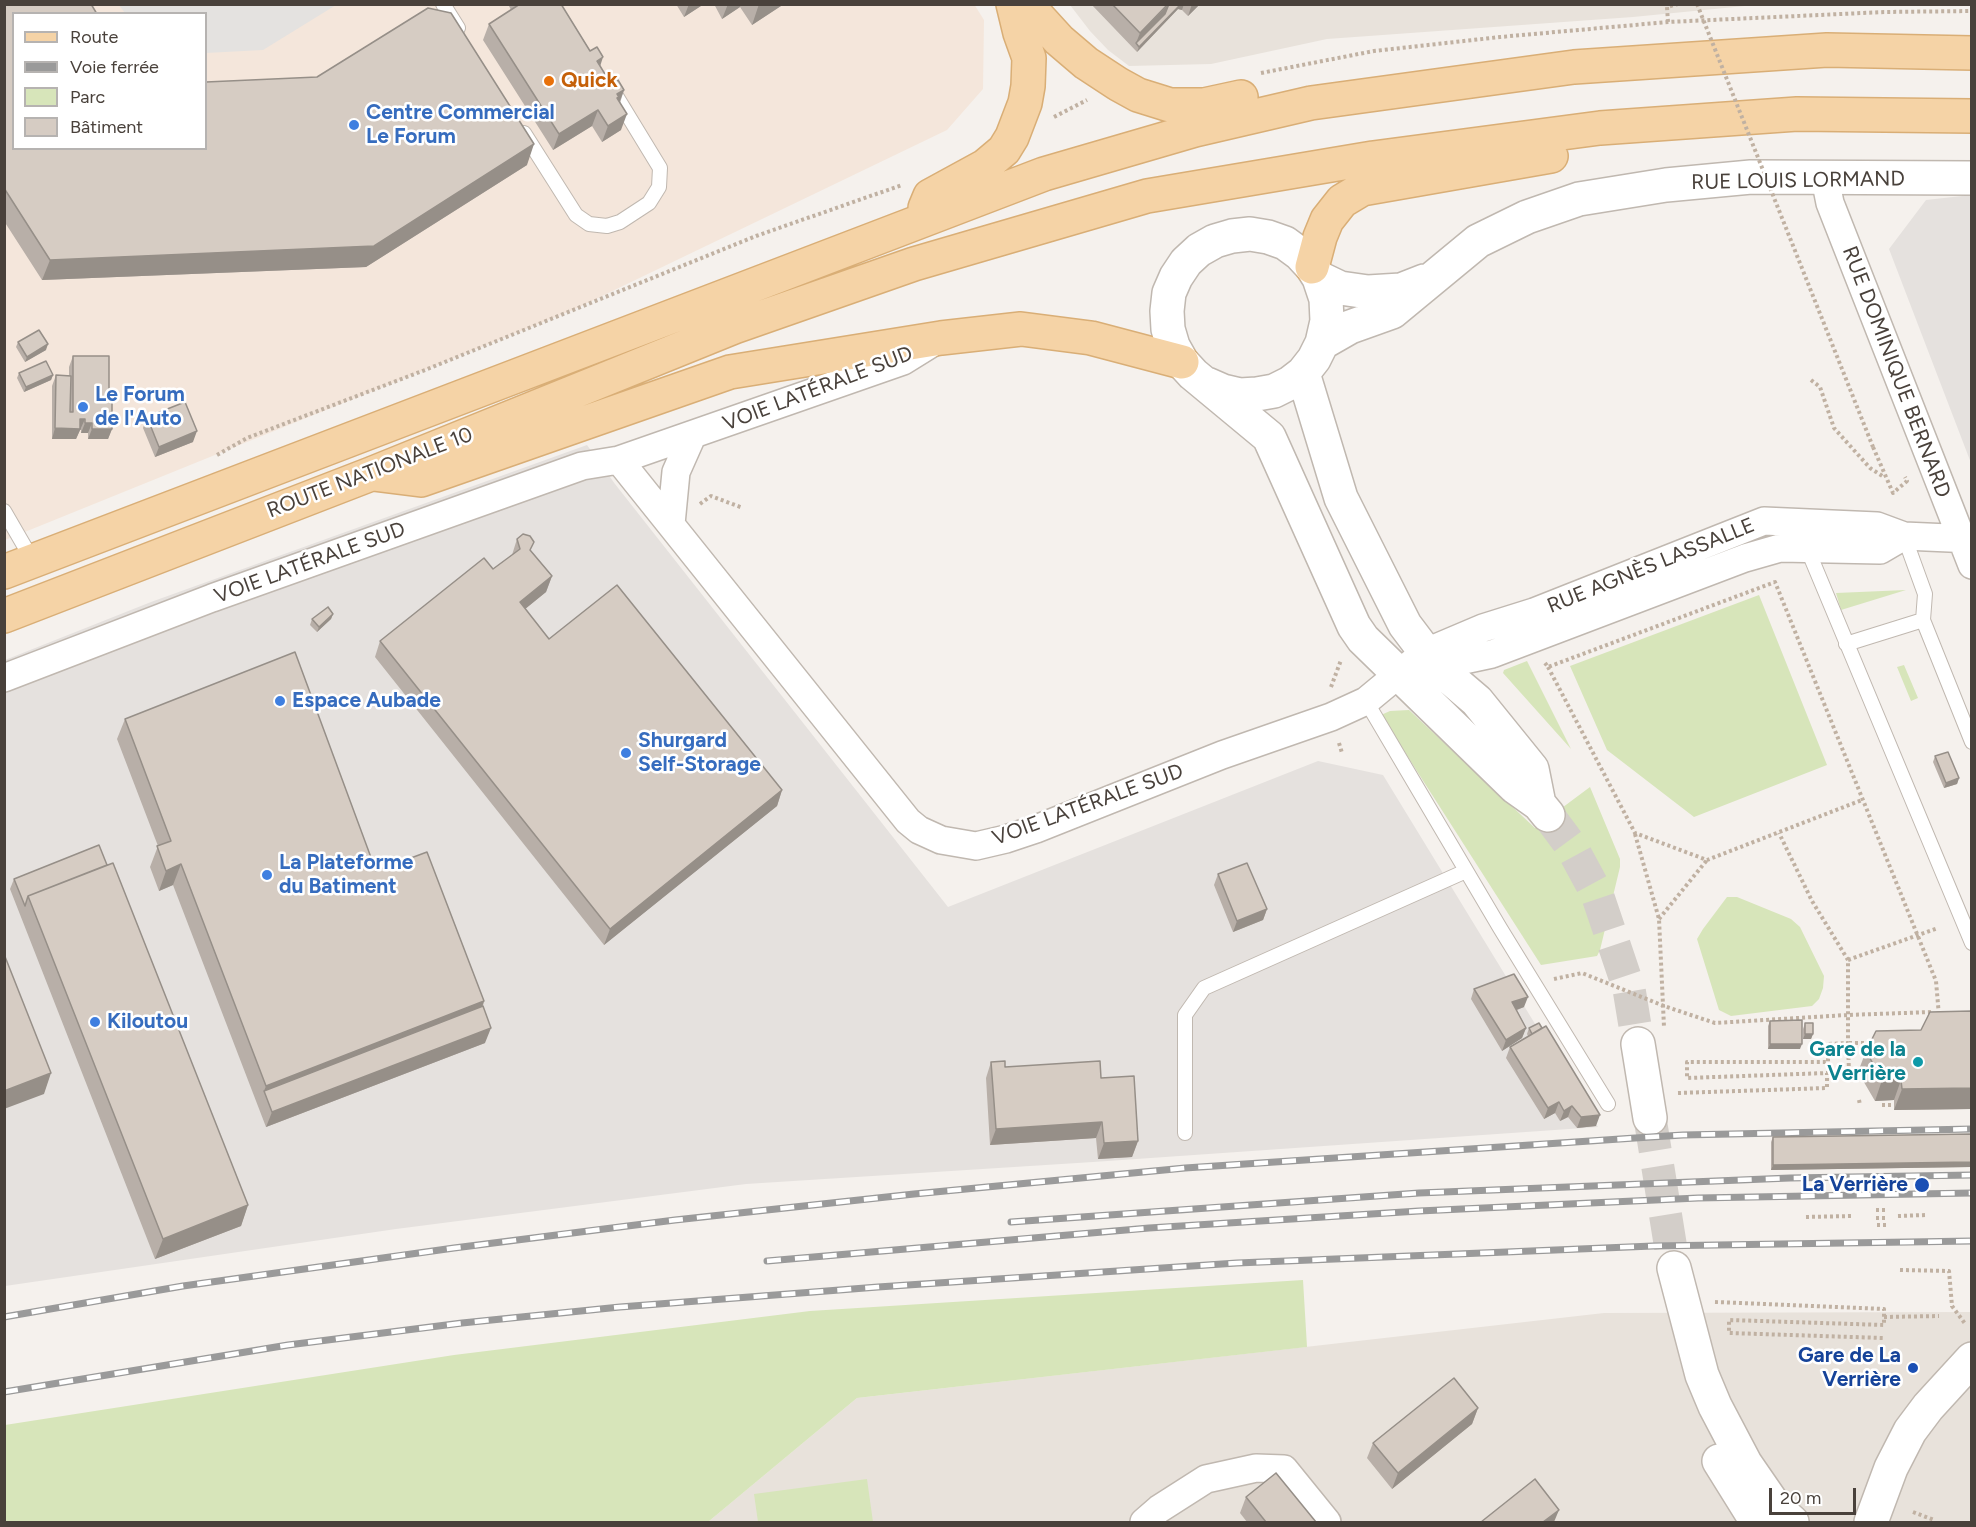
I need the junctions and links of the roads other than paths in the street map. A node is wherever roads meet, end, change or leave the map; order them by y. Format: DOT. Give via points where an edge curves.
graph roads {
  1 [pos="443,4"];
  2 [pos="1015,4"];
  3 [pos="468,45"];
  4 [pos="1971,53"];
  5 [pos="1616,64"];
  6 [pos="601,72"];
  7 [pos="1971,117"];
  8 [pos="519,125"];
  9 [pos="1600,128"];
  10 [pos="1825,178"];
  11 [pos="1971,178"];
  12 [pos="918,222"];
  13 [pos="1315,272"];
  14 [pos="1431,278"];
  15 [pos="941,338"];
  16 [pos="1322,344"];
  17 [pos="1182,362"];
  18 [pos="1303,373"];
  19 [pos="1207,384"];
  20 [pos="692,436"];
  21 [pos="1269,437"];
  22 [pos="619,460"];
  23 [pos="371,474"];
  24 [pos="4,511"];
  25 [pos="671,524"];
  26 [pos="1904,536"];
  27 [pos="1966,539"];
  28 [pos="1807,548"];
  29 [pos="1971,565"];
  30 [pos="19,566"];
  31 [pos="4,616"];
  32 [pos="1923,620"];
  33 [pos="1846,645"];
  34 [pos="1418,664"];
  35 [pos="4,678"];
  36 [pos="1366,701"];
  37 [pos="1971,742"];
  38 [pos="1544,810"];
  39 [pos="1466,871"];
  40 [pos="1971,943"];
  41 [pos="1651,1036"];
  42 [pos="1608,1104"];
  43 [pos="1650,1118"];
  44 [pos="1185,1132"];
  45 [pos="1971,1359"];
  46 [pos="1144,1522"];
  47 [pos="1327,1522"];
  48 [pos="1757,1522"];
  49 [pos="1792,1522"];
  50 [pos="1871,1522"];
  1 -- 3 [label="lane"];
  2 -- 5 [label="main road" via="1038,17 1086,63 1118,84 1170,105 1204,105 1342,76 1572,46"];
  2 -- 12 [label="main road" via="1029,58 1025,103 1012,137 1004,150 985,166 930,196"];
  4 -- 5 [label="main road" via="1827,50"];
  5 -- 12 [label="main road" via="1311,103 1195,129 1044,174"];
  6 -- 8 [label="lane" via="660,168 659,187 649,203 630,216 607,226 589,224 576,215"];
  7 -- 9 [label="main road, ROUTE NATIONALE 10" via="1797,114"];
  9 -- 13 [label="main road" via="1571,152 1362,189 1342,201 1327,220"];
  9 -- 23 [label="main road, ROUTE NATIONALE 10" via="1373,158 1147,196 914,264 734,327"];
  10 -- 11 [label="street, RUE LOUIS LORMAND"];
  10 -- 14 [label="street, RUE LOUIS LORMAND" via="1751,177 1579,200 1527,217 1478,241"];
  10 -- 27 [label="street, RUE DOMINIQUE BERNARD" via="1830,203"];
  12 -- 30 [label="main road"];
  13 -- 14 [label="street, RUE LOUIS LORMAND" via="1340,288 1368,292 1401,290"];
  13 -- 16 [label="street" via="1326,299"];
  13 -- 17 [label="street" via="1300,254 1268,237 1232,236 1199,250 1186,262 1169,293 1168,329"];
  14 -- 16 [label="street, RUE LOUIS LORMAND" via="1392,312 1350,327"];
  15 -- 17 [label="main road" via="1021,330 1091,338"];
  15 -- 20 [label="street, VOIE LATÉRALE SUD" via="903,361"];
  15 -- 23 [label="main road" via="730,372 421,480"];
  16 -- 18 [label="street"];
  17 -- 19 [label="street"];
  18 -- 19 [label="street" via="1274,391 1257,394 1240,395"];
  18 -- 34 [label="street" via="1341,498 1405,625"];
  19 -- 21 [label="street"];
  20 -- 22 [label="street, VOIE LATÉRALE SUD"];
  20 -- 25 [label="street" via="676,472"];
  21 -- 34 [label="street" via="1326,516 1381,628"];
  21 -- 34 [label="street" via="1354,626 1363,639"];
  22 -- 25 [label="street, VOIE LATÉRALE SUD"];
  22 -- 35 [label="street, VOIE LATÉRALE SUD" via="582,466 212,598"];
  23 -- 31 [label="main road, ROUTE NATIONALE 10"];
  24 -- 30 [label="lane"];
  25 -- 36 [label="street, VOIE LATÉRALE SUD" via="908,820 940,840 976,846 1016,836"];
  26 -- 27 [label="street, RUE AGNÈS LASSALLE"];
  26 -- 28 [label="street, RUE AGNÈS LASSALLE" via="1880,550"];
  26 -- 32 [label="lane" via="1924,594"];
  26 -- 34 [label="street, RUE AGNÈS LASSALLE" via="1877,526 1764,521 1534,612 1483,628"];
  27 -- 29 [label="street, RUE DOMINIQUE BERNARD"];
  28 -- 33 [label="lane"];
  28 -- 34 [label="street, RUE AGNÈS LASSALLE" via="1780,549 1745,558 1492,654"];
  32 -- 33 [label="lane"];
  32 -- 37 [label="lane"];
  33 -- 40 [label="lane"];
  34 -- 36 [label="street, VOIE LATÉRALE SUD"];
  34 -- 38 [label="street" via="1478,701 1532,769"];
  36 -- 39 [label="lane"];
  39 -- 42 [label="lane"];
  39 -- 44 [label="lane" via="1204,988 1185,1015"];
  41 -- 43 [label="street"];
  45 -- 50 [label="street" via="1910,1431"];
  46 -- 47 [label="street" via="1206,1479 1256,1468 1284,1469"];
  48 -- 49 [label="street" via="1724,1471 1696,1408 1677,1333 1674,1268 1699,1365 1715,1406 1745,1463 1776,1508"];
}
